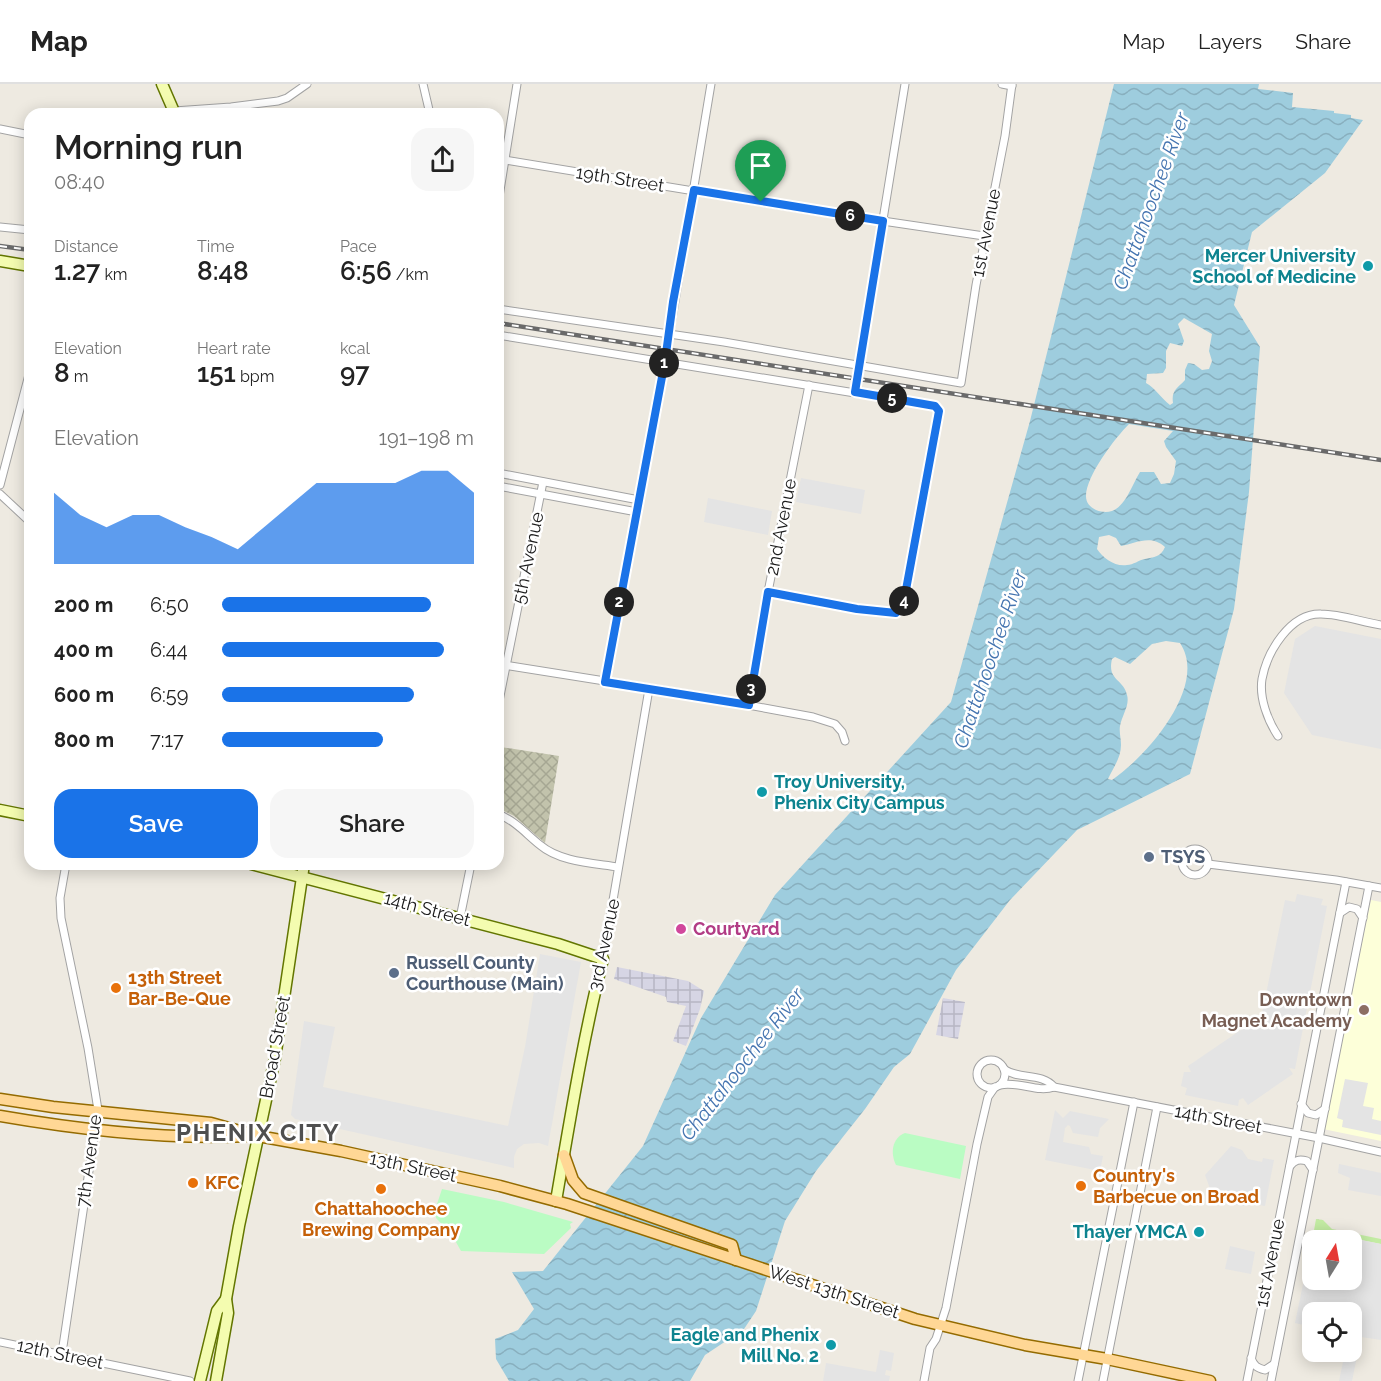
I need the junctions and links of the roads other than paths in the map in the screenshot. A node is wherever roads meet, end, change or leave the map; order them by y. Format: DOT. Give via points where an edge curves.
graph roads {
  1 [pos="162,84"];
  2 [pos="307,84"];
  3 [pos="423,84"];
  4 [pos="517,84"];
  5 [pos="711,84"];
  6 [pos="904,84"];
  7 [pos="1002,84"];
  8 [pos="1012,85"];
  9 [pos="173,108"];
  10 [pos="222,108"];
  11 [pos="429,108"];
  12 [pos="0,129"];
  13 [pos="24,134"];
  14 [pos="505,160"];
  15 [pos="504,166"];
  16 [pos="694,190"];
  17 [pos="883,221"];
  18 [pos="0,227"];
  19 [pos="24,229"];
  20 [pos="984,236"];
  21 [pos="0,261"];
  22 [pos="24,265"];
  23 [pos="504,310"];
  24 [pos="670,333"];
  25 [pos="504,336"];
  26 [pos="665,361"];
  27 [pos="860,364"];
  28 [pos="809,385"];
  29 [pos="855,392"];
  30 [pos="24,394"];
  31 [pos="504,474"];
  32 [pos="543,482"];
  33 [pos="0,485"];
  34 [pos="504,487"];
  35 [pos="0,494"];
  36 [pos="541,494"];
  37 [pos="639,500"];
  38 [pos="637,512"];
  39 [pos="24,516"];
  40 [pos="768,592"];
  41 [pos="1381,625"];
  42 [pos="504,655"];
  43 [pos="504,664"];
  44 [pos="605,682"];
  45 [pos="649,689"];
  46 [pos="749,705"];
  47 [pos="1278,736"];
  48 [pos="845,741"];
  49 [pos="0,810"];
  50 [pos="24,815"];
  51 [pos="504,817"];
  52 [pos="1208,864"];
  53 [pos="618,867"];
  54 [pos="65,870"];
  55 [pos="276,870"];
  56 [pos="303,870"];
  57 [pos="470,870"];
  58 [pos="302,876"];
  59 [pos="1346,882"];
  60 [pos="1370,886"];
  61 [pos="1381,888"];
  62 [pos="1339,914"];
  63 [pos="460,918"];
  64 [pos="1363,918"];
  65 [pos="603,959"];
  66 [pos="1004,1068"];
  67 [pos="983,1085"];
  68 [pos="998,1086"];
  69 [pos="1054,1087"];
  70 [pos="988,1097"];
  71 [pos="0,1099"];
  72 [pos="1134,1102"];
  73 [pos="1301,1104"];
  74 [pos="1157,1107"];
  75 [pos="1325,1109"];
  76 [pos="98,1110"];
  77 [pos="0,1116"];
  78 [pos="95,1129"];
  79 [pos="1296,1134"];
  80 [pos="258,1136"];
  81 [pos="1319,1138"];
  82 [pos="1381,1152"];
  83 [pos="564,1155"];
  84 [pos="1289,1167"];
  85 [pos="1313,1170"];
  86 [pos="562,1202"];
  87 [pos="736,1260"];
  88 [pos="226,1299"];
  89 [pos="0,1342"];
  90 [pos="62,1353"];
  91 [pos="1083,1354"];
  92 [pos="1251,1358"];
  93 [pos="1107,1359"];
  94 [pos="1274,1363"];
  95 [pos="190,1381"];
  96 [pos="200,1381"];
  97 [pos="216,1381"];
  98 [pos="924,1381"];
  99 [pos="1078,1381"];
  100 [pos="1102,1381"];
  101 [pos="1210,1381"];
  102 [pos="1247,1381"];
  103 [pos="1271,1381"];
  1 -- 9 [label="street"];
  2 -- 10 [label="street" via="278,101"];
  3 -- 11 [label="street"];
  4 -- 14 [label="street"];
  5 -- 16 [label="street"];
  6 -- 17 [label="street"];
  7 -- 8 [label="street"];
  8 -- 20 [label="street, 1st Avenue"];
  12 -- 13 [label="street"];
  14 -- 15 [label="street"];
  14 -- 16 [label="street, 19th Street"];
  16 -- 17 [label="street, 19th Street"];
  16 -- 24 [label="street"];
  17 -- 20 [label="street, 19th Street"];
  17 -- 27 [label="street"];
  18 -- 19 [label="street"];
  20 -- 27 [label="street, 1st Avenue" via="961,383"];
  21 -- 22 [label="street"];
  23 -- 24 [label="street"];
  24 -- 26 [label="street"];
  24 -- 27 [label="street"];
  25 -- 26 [label="street"];
  26 -- 28 [label="street"];
  26 -- 37 [label="street"];
  27 -- 29 [label="street"];
  28 -- 29 [label="street"];
  28 -- 40 [label="street, 2nd Avenue"];
  29 -- 40 [label="street" via="935,406 939,411 903,606 896,613 857,609"];
  30 -- 33 [label="street"];
  31 -- 32 [label="street"];
  32 -- 36 [label="street, 5th Avenue"];
  32 -- 37 [label="street"];
  34 -- 36 [label="street"];
  35 -- 39 [label="street"];
  36 -- 38 [label="street"];
  36 -- 42 [label="street, 5th Avenue"];
  37 -- 38 [label="street"];
  38 -- 44 [label="street"];
  40 -- 46 [label="street, 2nd Avenue"];
  41 -- 47 [label="street" via="1320,614 1301,619 1286,632 1271,652 1262,680 1266,718"];
  43 -- 44 [label="street"];
  44 -- 45 [label="street"];
  45 -- 46 [label="street"];
  45 -- 53 [label="street, 3rd Avenue"];
  46 -- 48 [label="street" via="835,724"];
  49 -- 50 [label="street"];
  51 -- 53 [label="street" via="550,851"];
  52 -- 59 [label="street"];
  53 -- 65 [label="street, 3rd Avenue"];
  54 -- 76 [label="street, 7th Avenue" via="61,918"];
  55 -- 58 [label="street, 14th Street"];
  56 -- 58 [label="street, Broad Street"];
  57 -- 63 [label="street"];
  58 -- 63 [label="street, 14th Street"];
  58 -- 80 [label="street, Broad Street" via="275,1058"];
  59 -- 60 [label="street"];
  59 -- 62 [label="street, 1st Avenue"];
  60 -- 61 [label="street"];
  60 -- 64 [label="street, 1st Avenue"];
  62 -- 64 [label="street" via="1349,907 1357,909"];
  62 -- 73 [label="street, 1st Avenue"];
  63 -- 65 [label="street, 14th Street"];
  64 -- 75 [label="street, 1st Avenue"];
  65 -- 83 [label="street, 3rd Avenue"];
  66 -- 67 [label="street, 14th Street" via="997,1062 983,1063 978,1069"];
  66 -- 68 [label="street" via="1005,1078"];
  66 -- 69 [label="street, 14th Street" via="1044,1079"];
  67 -- 68 [label="street, 14th Street"];
  67 -- 70 [label="street"];
  68 -- 69 [label="street, 14th Street" via="1014,1083 1043,1089"];
  68 -- 70 [label="street"];
  69 -- 72 [label="street, 14th Street"];
  70 -- 98 [label="street" via="946,1308 930,1348"];
  71 -- 76 [label="main road, 13th Street"];
  72 -- 74 [label="street, 14th Street"];
  72 -- 91 [label="street"];
  73 -- 75 [label="street" via="1308,1113 1316,1115"];
  73 -- 79 [label="street, 1st Avenue"];
  74 -- 79 [label="street, 14th Street"];
  74 -- 93 [label="street"];
  75 -- 81 [label="street, 1st Avenue"];
  76 -- 78 [label="street, 7th Avenue"];
  76 -- 80 [label="main road, 13th Street" via="211,1123"];
  77 -- 78 [label="main road, 13th Street"];
  78 -- 80 [label="main road, 13th Street" via="201,1138"];
  78 -- 90 [label="street, 7th Avenue"];
  79 -- 81 [label="street, 14th Street"];
  79 -- 84 [label="street, 1st Avenue"];
  80 -- 86 [label="main road, 13th Street" via="433,1170"];
  80 -- 88 [label="street, Broad Street"];
  81 -- 82 [label="street, 14th Street"];
  81 -- 85 [label="street, 1st Avenue"];
  83 -- 86 [label="street, 3rd Avenue"];
  83 -- 87 [label="main road" via="573,1180 584,1193 732,1245"];
  84 -- 85 [label="street" via="1300,1159"];
  84 -- 92 [label="street, 1st Avenue"];
  85 -- 94 [label="street, 1st Avenue"];
  86 -- 87 [label="main road, West 13th Street"];
  87 -- 91 [label="main road, West 13th Street" via="915,1319 1025,1345"];
  88 -- 96 [label="street, Broad Street" via="217,1311"];
  88 -- 97 [label="street, Broad Street" via="228,1314"];
  89 -- 90 [label="street, 12th Street"];
  90 -- 95 [label="street, 12th Street"];
  91 -- 93 [label="main road, West 13th Street"];
  91 -- 99 [label="street"];
  92 -- 94 [label="street" via="1253,1365 1264,1370"];
  92 -- 102 [label="street, 1st Avenue"];
  93 -- 100 [label="street"];
  93 -- 101 [label="main road"];
  94 -- 103 [label="street, 1st Avenue"];
}
